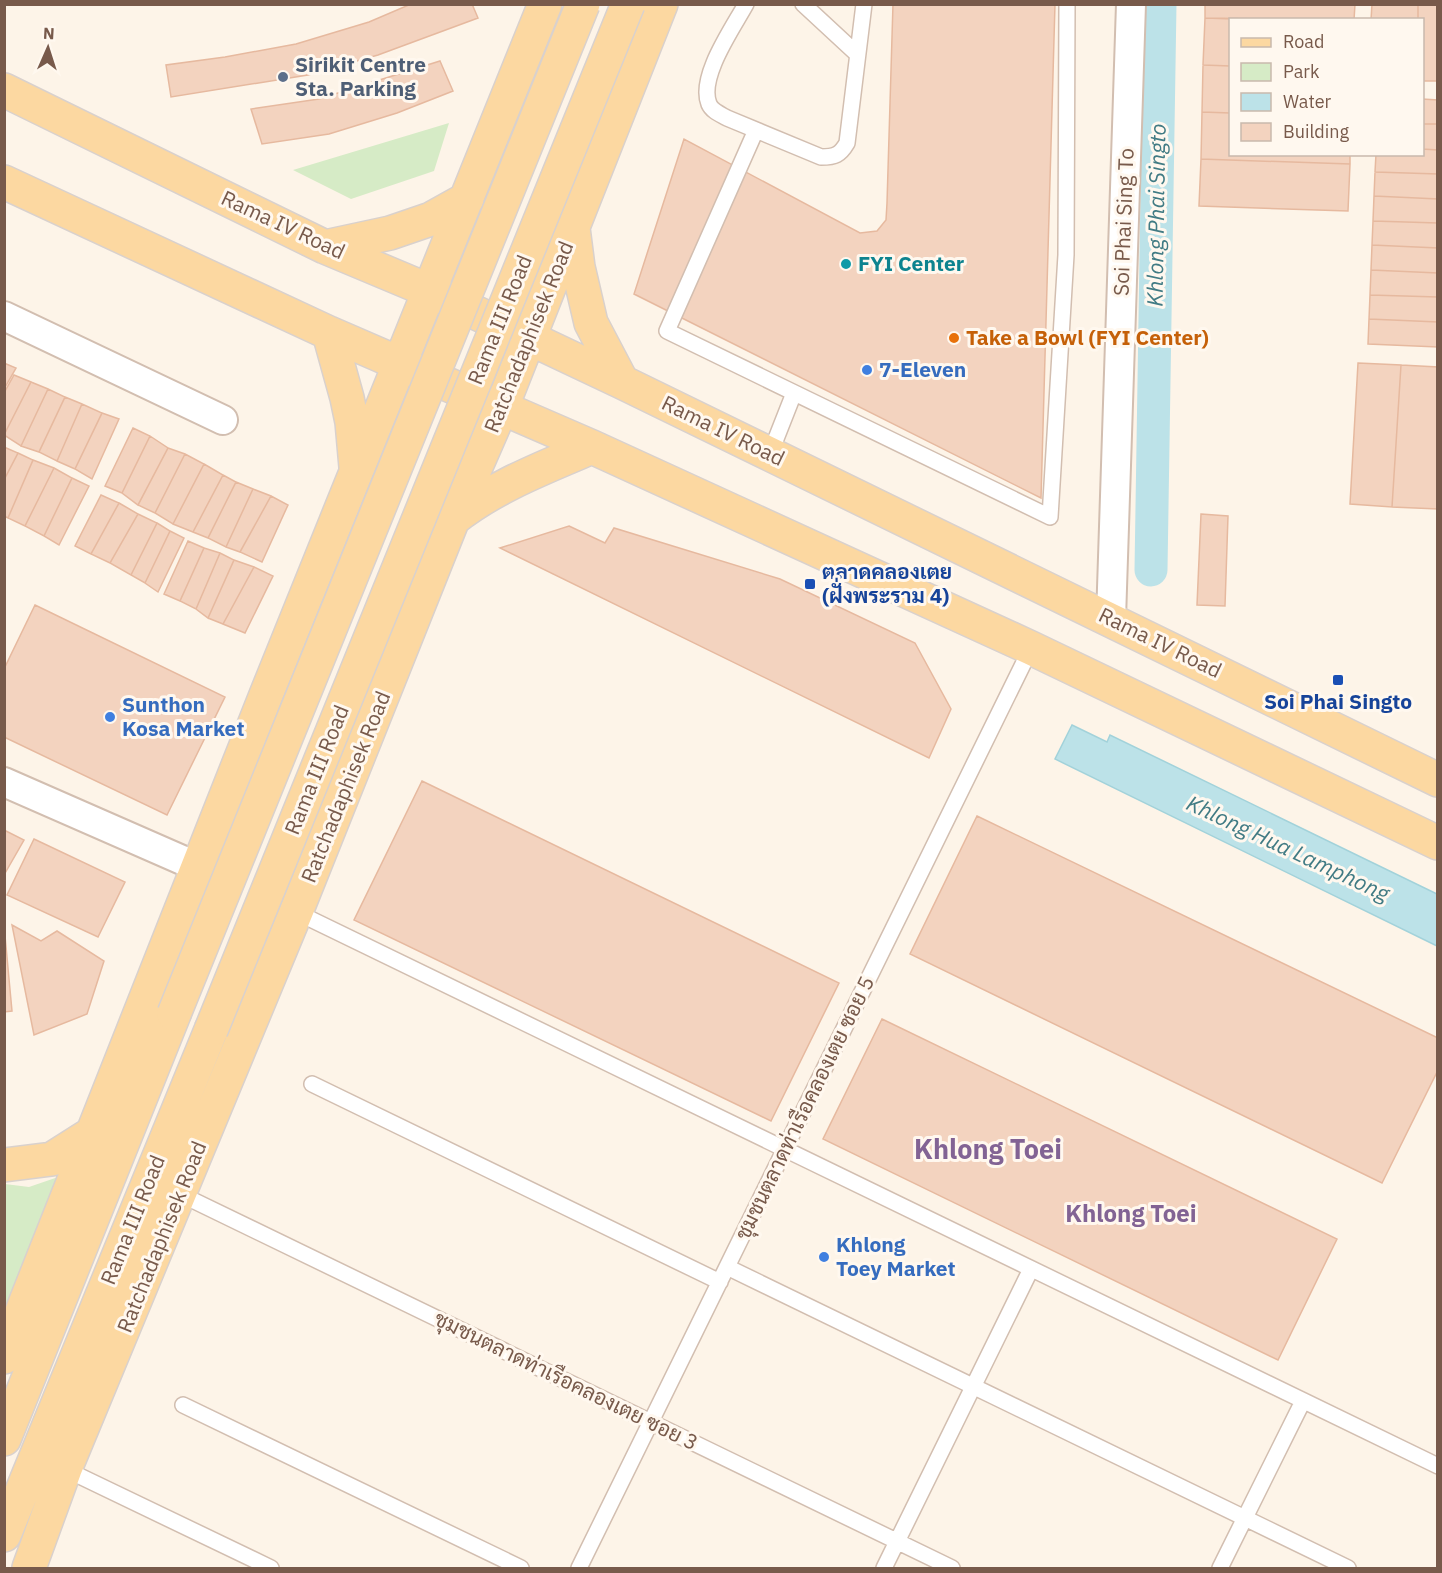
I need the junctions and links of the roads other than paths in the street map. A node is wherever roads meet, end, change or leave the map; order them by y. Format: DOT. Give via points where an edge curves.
graph roads {
  1 [pos="545,4"];
  2 [pos="583,4"];
  3 [pos="628,4"];
  4 [pos="662,4"];
  5 [pos="746,4"];
  6 [pos="803,4"];
  7 [pos="864,4"];
  8 [pos="1066,4"];
  9 [pos="1131,4"];
  10 [pos="857,54"];
  11 [pos="4,90"];
  12 [pos="756,130"];
  13 [pos="4,182"];
  14 [pos="466,199"];
  15 [pos="573,228"];
  16 [pos="325,247"];
  17 [pos="430,291"];
  18 [pos="4,316"];
  19 [pos="328,333"];
  20 [pos="528,338"];
  21 [pos="400,363"];
  22 [pos="622,382"];
  23 [pos="794,393"];
  24 [pos="501,409"];
  25 [pos="223,420"];
  26 [pos="592,447"];
  27 [pos="770,454"];
  28 [pos="356,472"];
  29 [pos="453,519"];
  30 [pos="1111,620"];
  31 [pos="1030,648"];
  32 [pos="1437,780"];
  33 [pos="4,782"];
  34 [pos="1437,843"];
  35 [pos="198,867"];
  36 [pos="296,912"];
  37 [pos="312,1084"];
  38 [pos="93,1133"];
  39 [pos="785,1149"];
  40 [pos="4,1165"];
  41 [pos="180,1194"];
  42 [pos="727,1267"];
  43 [pos="1031,1269"];
  44 [pos="720,1282"];
  45 [pos="4,1357"];
  46 [pos="973,1387"];
  47 [pos="1303,1401"];
  48 [pos="183,1405"];
  49 [pos="651,1422"];
  50 [pos="4,1439"];
  51 [pos="1437,1466"];
  52 [pos="65,1469"];
  53 [pos="1245,1518"];
  54 [pos="4,1534"];
  55 [pos="897,1542"];
  56 [pos="28,1569"];
  57 [pos="271,1569"];
  58 [pos="521,1569"];
  59 [pos="579,1569"];
  60 [pos="884,1569"];
  61 [pos="952,1569"];
  62 [pos="1220,1569"];
  63 [pos="1348,1569"];
  1 -- 14 [label="main road"];
  2 -- 50 [label="main road, Rama III Road, bridge"];
  3 -- 54 [label="main road, Rama III Road, bridge"];
  4 -- 15 [label="main road, Ratchadaphisek Road"];
  5 -- 12 [label="lane" via="706,87 709,105 716,112"];
  6 -- 10 [label="lane"];
  7 -- 10 [label="lane"];
  8 -- 23 [label="lane" via="1066,255 1050,517"];
  9 -- 30 [label="street, Soi Phai Sing To"];
  10 -- 12 [label="lane" via="847,143 841,153 821,157"];
  11 -- 16 [label="main road, Rama IV Road"];
  12 -- 23 [label="lane" via="668,331"];
  13 -- 19 [label="main road"];
  14 -- 16 [label="main road" via="431,219"];
  14 -- 17 [label="main road"];
  15 -- 20 [label="main road, Ratchadaphisek Road"];
  15 -- 22 [label="main road" via="591,323"];
  16 -- 17 [label="main road, Rama IV Road"];
  17 -- 20 [label="main road, Rama IV Road"];
  17 -- 21 [label="main road"];
  18 -- 25 [label="street"];
  19 -- 21 [label="main road"];
  19 -- 28 [label="main road" via="350,414"];
  20 -- 22 [label="main road, Rama IV Road"];
  20 -- 24 [label="main road, Ratchadaphisek Road"];
  21 -- 24 [label="main road"];
  21 -- 28 [label="main road"];
  22 -- 27 [label="main road, Rama IV Road"];
  23 -- 27 [label="lane"];
  24 -- 26 [label="main road"];
  24 -- 29 [label="main road, Ratchadaphisek Road"];
  26 -- 29 [label="main road" via="507,484"];
  26 -- 31 [label="main road"];
  27 -- 30 [label="main road, Rama IV Road"];
  28 -- 35 [label="main road"];
  29 -- 36 [label="main road, Ratchadaphisek Road"];
  30 -- 32 [label="main road, Rama IV Road"];
  31 -- 34 [label="main road"];
  31 -- 39 [label="lane, ชุมชนตลาดท่าเรือคลองเตย ซอย 5"];
  33 -- 35 [label="street"];
  35 -- 38 [label="main road"];
  36 -- 39 [label="lane"];
  36 -- 41 [label="main road, Ratchadaphisek Road"];
  37 -- 44 [label="lane"];
  38 -- 40 [label="main road" via="52,1159"];
  38 -- 45 [label="main road"];
  39 -- 42 [label="lane, ชุมชนตลาดท่าเรือคลองเตย ซอย 5"];
  39 -- 43 [label="lane"];
  41 -- 49 [label="lane, ชุมชนตลาดท่าเรือคลองเตย ซอย 3"];
  41 -- 52 [label="main road, Ratchadaphisek Road"];
  42 -- 44 [label="lane, ชุมชนตลาดท่าเรือคลองเตย ซอย 5"];
  42 -- 46 [label="lane"];
  43 -- 46 [label="lane"];
  43 -- 47 [label="lane"];
  44 -- 49 [label="lane, ชุมชนตลาดท่าเรือคลองเตย ซอย 5"];
  46 -- 53 [label="lane"];
  46 -- 55 [label="lane"];
  47 -- 51 [label="lane"];
  47 -- 53 [label="lane"];
  48 -- 58 [label="lane"];
  49 -- 55 [label="lane, ชุมชนตลาดท่าเรือคลองเตย ซอย 3"];
  49 -- 59 [label="lane, ชุมชนตลาดท่าเรือคลองเตย ซอย 5"];
  52 -- 56 [label="main road, Ratchadaphisek Road"];
  52 -- 57 [label="lane"];
  53 -- 62 [label="lane"];
  53 -- 63 [label="lane"];
  55 -- 60 [label="lane"];
  55 -- 61 [label="lane, ชุมชนตลาดท่าเรือคลองเตย ซอย 3"];
}
